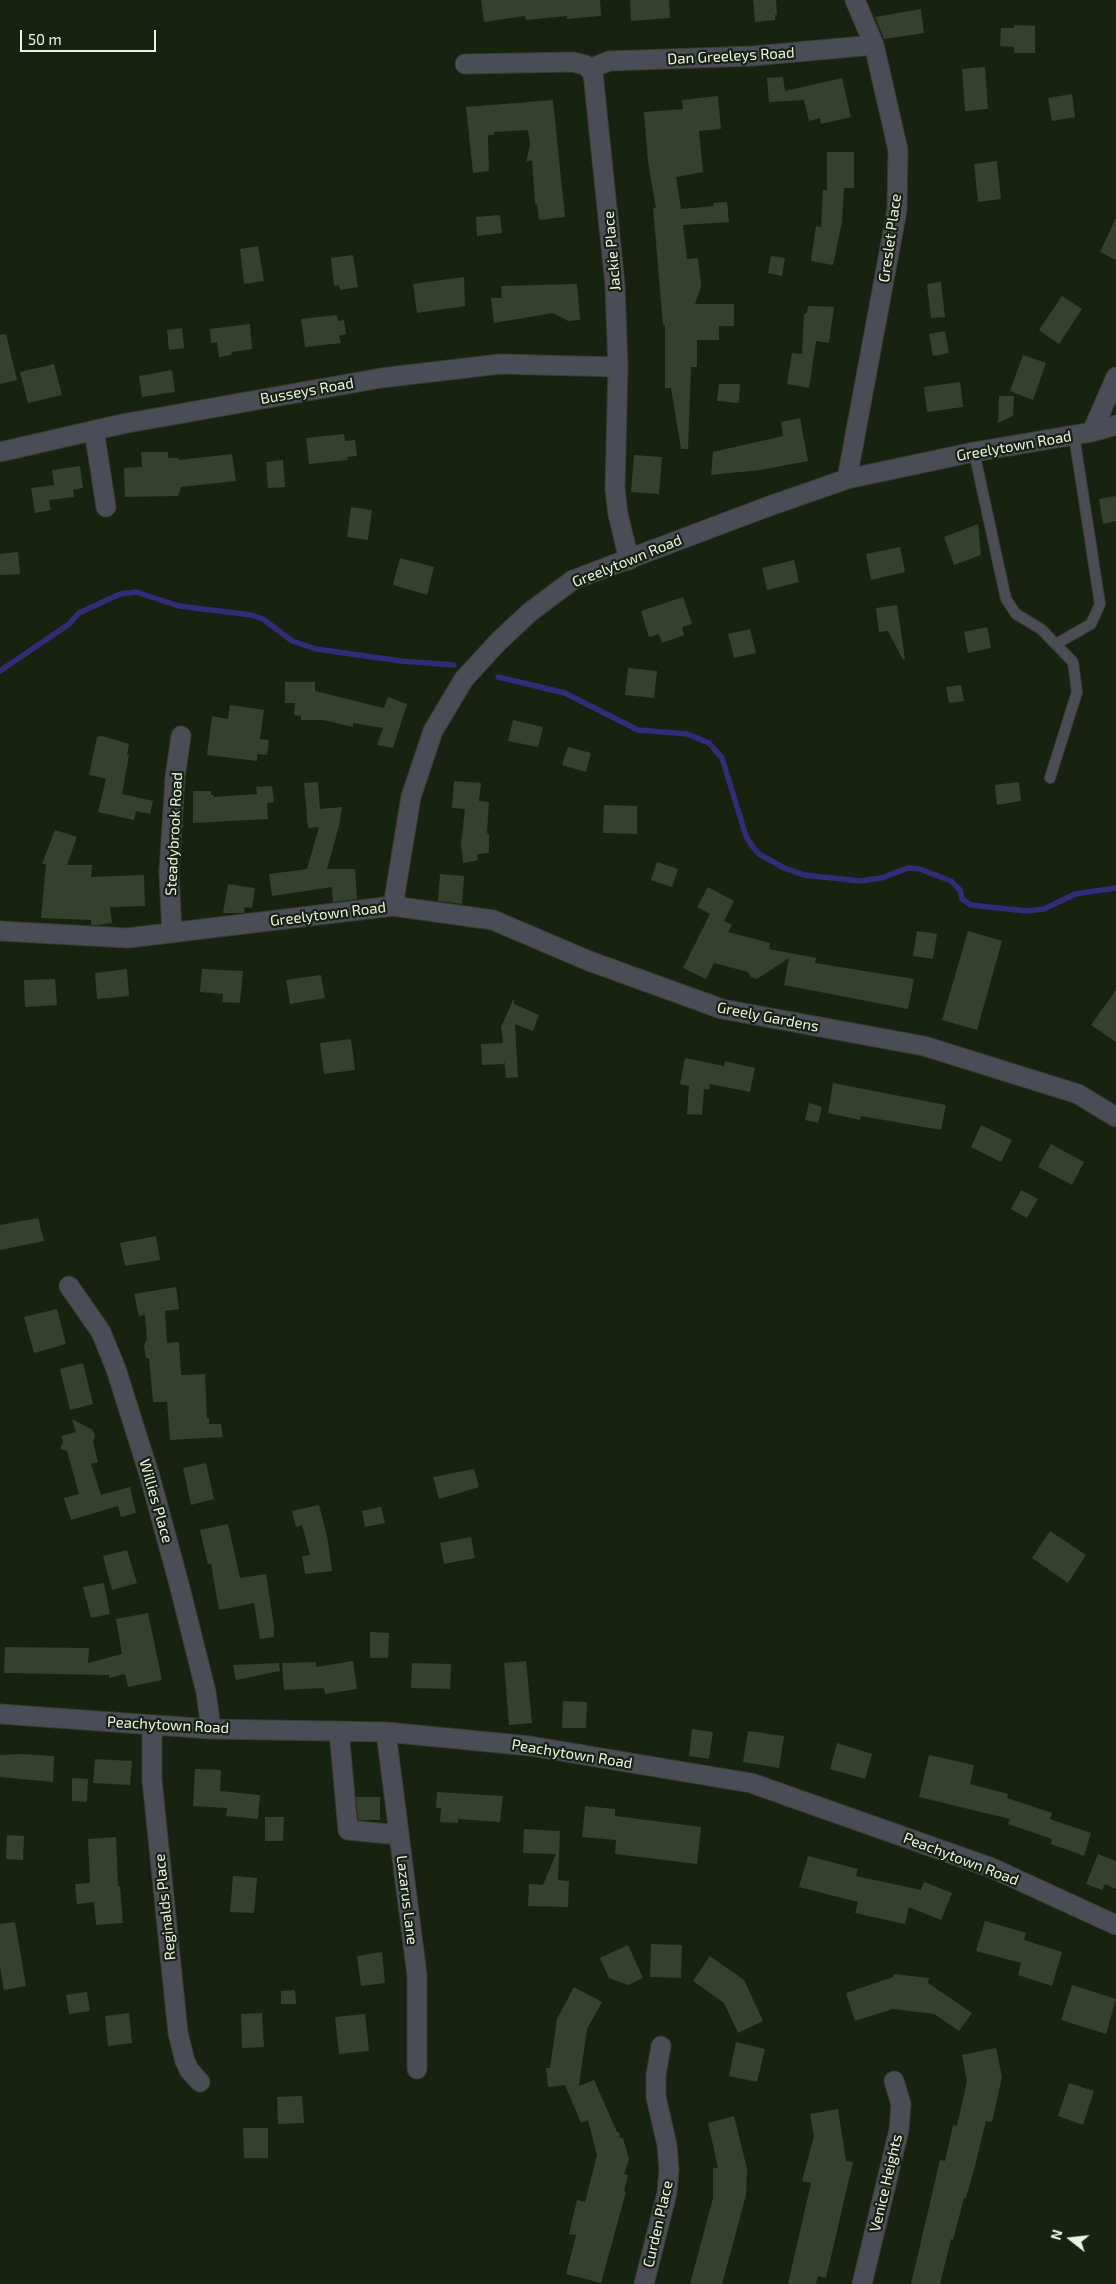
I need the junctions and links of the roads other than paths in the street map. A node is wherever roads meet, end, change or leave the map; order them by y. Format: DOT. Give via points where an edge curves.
graph roads {
  1 [pos="855,0"];
  2 [pos="874,45"];
  3 [pos="465,64"];
  4 [pos="590,69"];
  5 [pos="618,367"];
  6 [pos="1116,377"];
  7 [pos="1116,425"];
  8 [pos="94,430"];
  9 [pos="1083,434"];
  10 [pos="0,452"];
  11 [pos="974,452"];
  12 [pos="847,479"];
  13 [pos="106,507"];
  14 [pos="629,560"];
  15 [pos="1056,644"];
  16 [pos="181,736"];
  17 [pos="1050,778"];
  18 [pos="393,906"];
  19 [pos="0,931"];
  20 [pos="172,933"];
  21 [pos="1116,1117"];
  22 [pos="69,1286"];
  23 [pos="0,1714"];
  24 [pos="152,1725"];
  25 [pos="211,1729"];
  26 [pos="339,1731"];
  27 [pos="386,1732"];
  28 [pos="399,1835"];
  29 [pos="1116,1925"];
  30 [pos="661,2046"];
  31 [pos="417,2069"];
  32 [pos="894,2081"];
  33 [pos="200,2082"];
  34 [pos="644,2284"];
  35 [pos="862,2284"];
  1 -- 2 [label="street, Greslet Place"];
  2 -- 4 [label="street, Dan Greeleys Road" via="745,57 609,61"];
  2 -- 12 [label="street, Greslet Place" via="898,150 897,210"];
  3 -- 4 [label="street" via="573,62"];
  4 -- 5 [label="street, Jackie Place" via="596,85 616,285"];
  5 -- 8 [label="street, Busseys Road" via="500,364 390,376"];
  5 -- 14 [label="street, Jackie Place" via="615,489"];
  6 -- 9 [label="street"];
  7 -- 9 [label="street, Greelytown Road"];
  8 -- 10 [label="street, Busseys Road"];
  8 -- 13 [label="street"];
  9 -- 11 [label="street, Greelytown Road"];
  9 -- 15 [label="lane" via="1100,604 1091,624"];
  11 -- 12 [label="street, Greelytown Road"];
  11 -- 15 [label="lane" via="1006,599 1016,614"];
  12 -- 14 [label="street, Greelytown Road"];
  14 -- 18 [label="street, Greelytown Road" via="573,580 530,612 464,680 433,732 411,797"];
  15 -- 17 [label="lane" via="1073,662 1077,692"];
  16 -- 20 [label="street, Steadybrook Road" via="175,778 170,873"];
  18 -- 20 [label="street, Greelytown Road"];
  18 -- 21 [label="street, Greely Gardens" via="493,920 589,961 722,1009 924,1046 1078,1094"];
  19 -- 20 [label="street, Greelytown Road" via="128,938"];
  22 -- 25 [label="street, Willies Place" via="101,1332 150,1477 206,1692"];
  23 -- 24 [label="street, Peachytown Road"];
  24 -- 25 [label="street, Peachytown Road"];
  24 -- 33 [label="street, Reginalds Place" via="152,1780 178,2033 189,2070"];
  25 -- 26 [label="street, Peachytown Road"];
  26 -- 27 [label="street, Peachytown Road"];
  26 -- 28 [label="street" via="348,1830"];
  27 -- 28 [label="street, Lazarus Lane"];
  27 -- 29 [label="street, Peachytown Road" via="530,1746 751,1783 992,1868"];
  28 -- 31 [label="street, Lazarus Lane" via="417,1976"];
  30 -- 34 [label="street, Curden Place" via="656,2097 669,2170 667,2194"];
  32 -- 35 [label="street, Venice Heights" via="901,2104 900,2123"];
}
